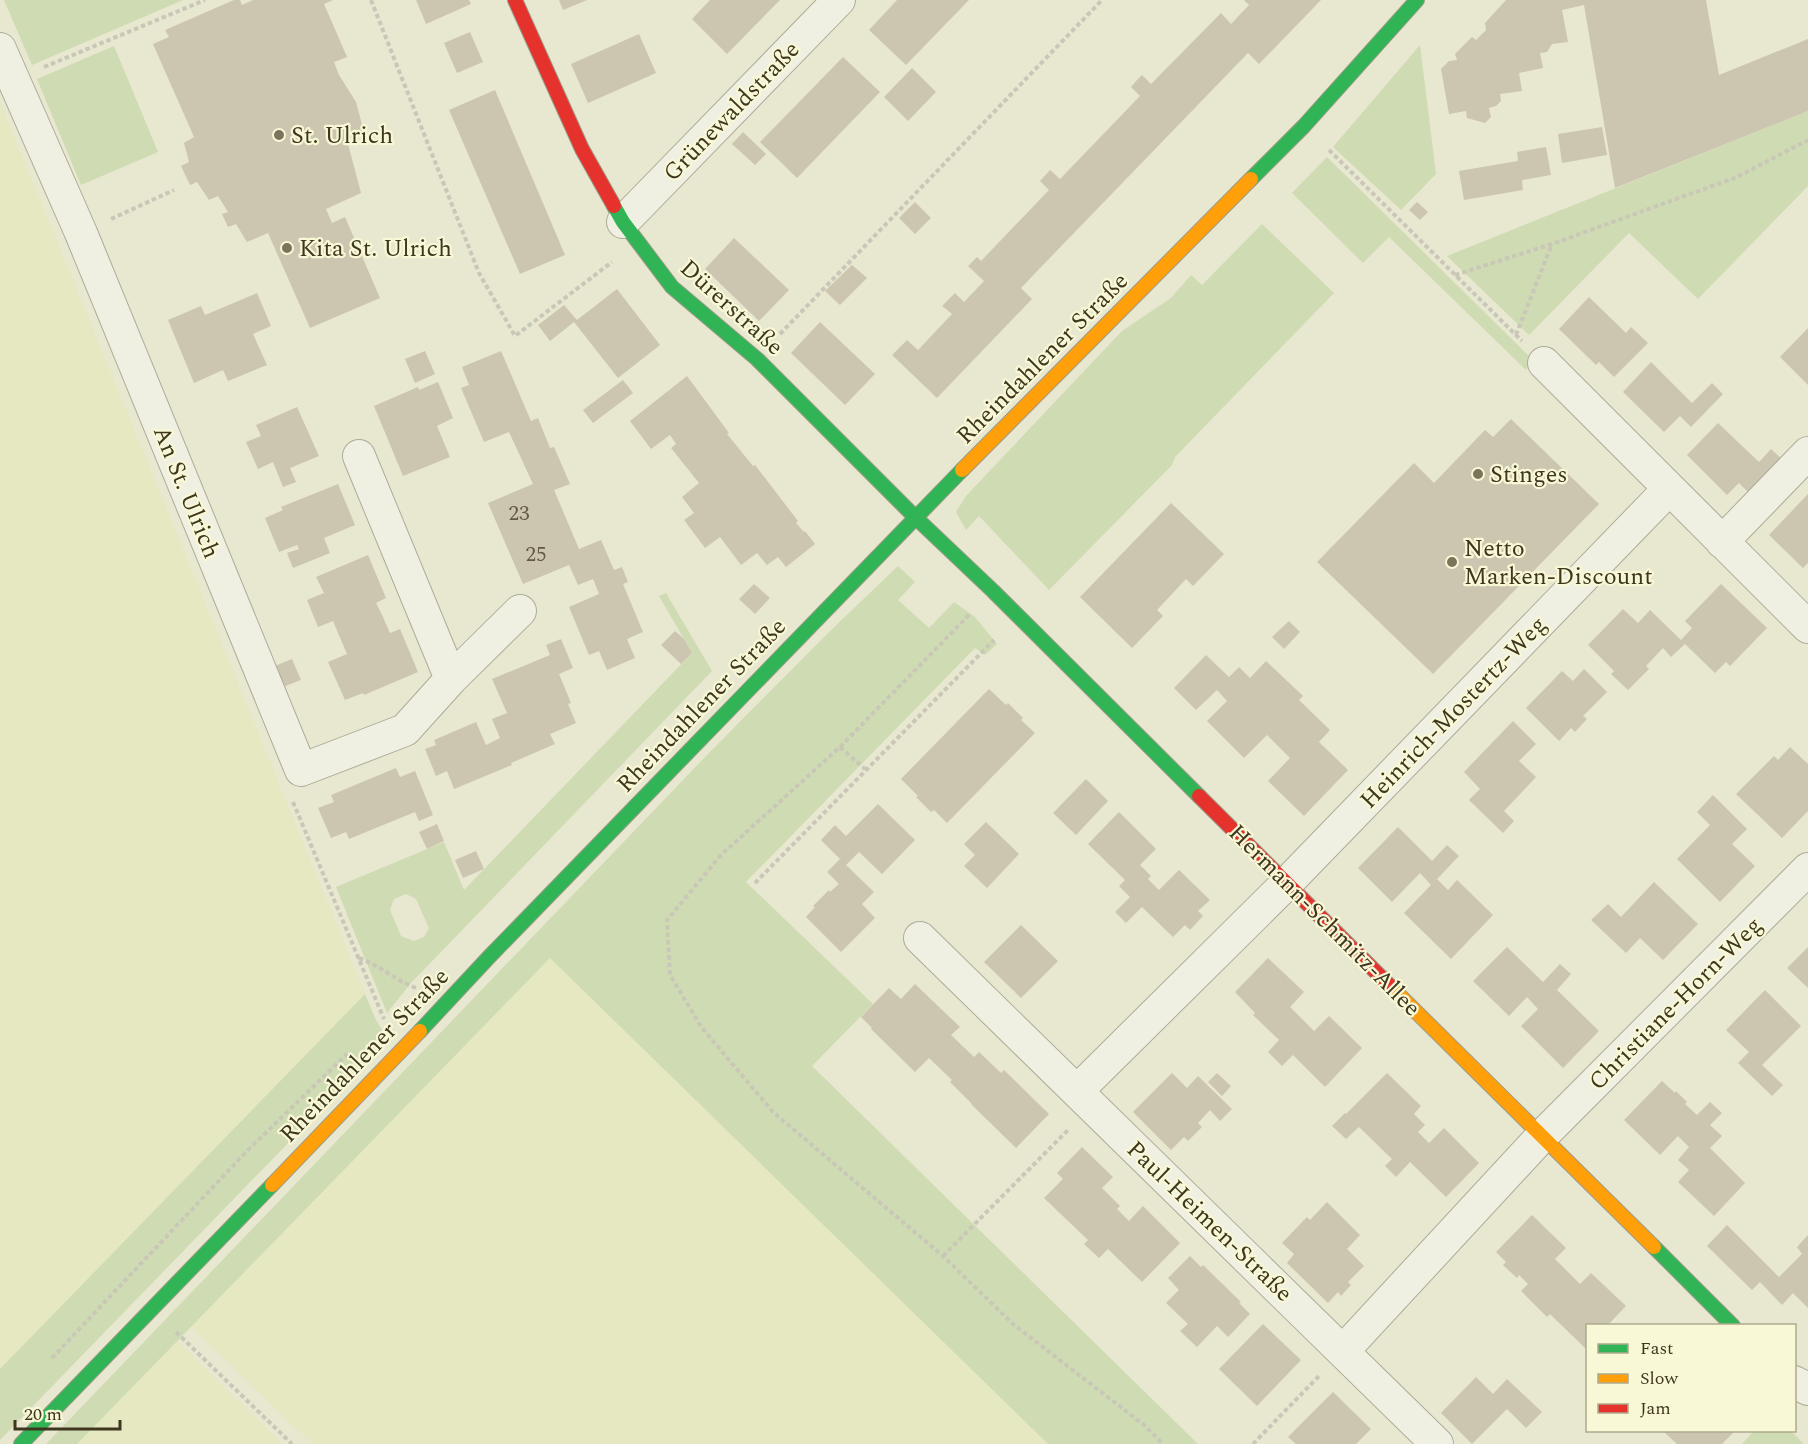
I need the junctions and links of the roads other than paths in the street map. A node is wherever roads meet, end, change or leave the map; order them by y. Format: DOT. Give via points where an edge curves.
graph roads {
  1 [pos="515,0"];
  2 [pos="839,0"];
  3 [pos="1417,0"];
  4 [pos="0,49"];
  5 [pos="623,222"];
  6 [pos="1544,363"];
  7 [pos="1808,453"];
  8 [pos="359,456"];
  9 [pos="1669,489"];
  10 [pos="915,517"];
  11 [pos="1722,542"];
  12 [pos="520,610"];
  13 [pos="1808,627"];
  14 [pos="451,679"];
  15 [pos="1808,869"];
  16 [pos="1287,884"];
  17 [pos="920,938"];
  18 [pos="1085,1098"];
  19 [pos="1542,1136"];
  20 [pos="1731,1324"];
  21 [pos="1343,1351"];
  22 [pos="21,1444"];
  23 [pos="1437,1444"];
  1 -- 5 [label="main road, Dürerstraße" via="582,149"];
  2 -- 5 [label="street, Grünewaldstraße"];
  3 -- 10 [label="main road, Rheindahlener Straße" via="1304,126"];
  4 -- 14 [label="street, An St. Ulrich" via="81,233 301,770 405,730"];
  5 -- 10 [label="main road, Dürerstraße" via="672,287 757,359"];
  6 -- 9 [label="street"];
  7 -- 11 [label="street"];
  8 -- 14 [label="street"];
  9 -- 11 [label="street"];
  9 -- 16 [label="street, Heinrich-Mostertz-Weg"];
  10 -- 16 [label="main road, Hermann-Schmitz-Allee"];
  10 -- 22 [label="main road, Rheindahlener Straße"];
  11 -- 13 [label="street"];
  12 -- 14 [label="street"];
  15 -- 19 [label="street, Christiane-Horn-Weg"];
  16 -- 18 [label="street"];
  16 -- 19 [label="main road, Hermann-Schmitz-Allee"];
  17 -- 18 [label="street, Paul-Heimen-Straße"];
  18 -- 21 [label="street, Paul-Heimen-Straße"];
  19 -- 20 [label="main road, Hermann-Schmitz-Allee"];
  19 -- 21 [label="street"];
  21 -- 23 [label="street, Paul-Heimen-Straße"];
}
